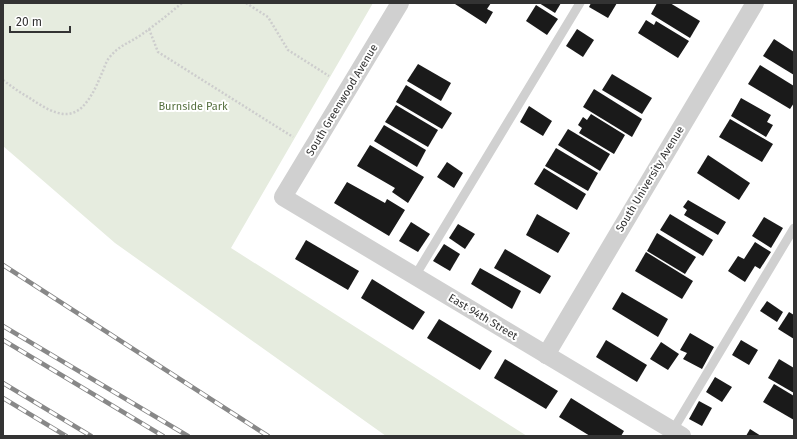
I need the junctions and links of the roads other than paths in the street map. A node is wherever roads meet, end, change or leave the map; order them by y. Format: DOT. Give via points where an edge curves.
graph roads {
  1 [pos="400,3"];
  2 [pos="580,3"];
  3 [pos="755,3"];
  4 [pos="283,197"];
  5 [pos="794,228"];
  6 [pos="415,276"];
  7 [pos="546,355"];
  8 [pos="678,433"];
  1 -- 4 [label="street, South Greenwood Avenue"];
  2 -- 6 [label="lane"];
  3 -- 7 [label="street, South University Avenue"];
  4 -- 6 [label="street, East 94th Street"];
  5 -- 8 [label="lane"];
  6 -- 7 [label="street, East 94th Street"];
  7 -- 8 [label="street, East 94th Street"];
}
